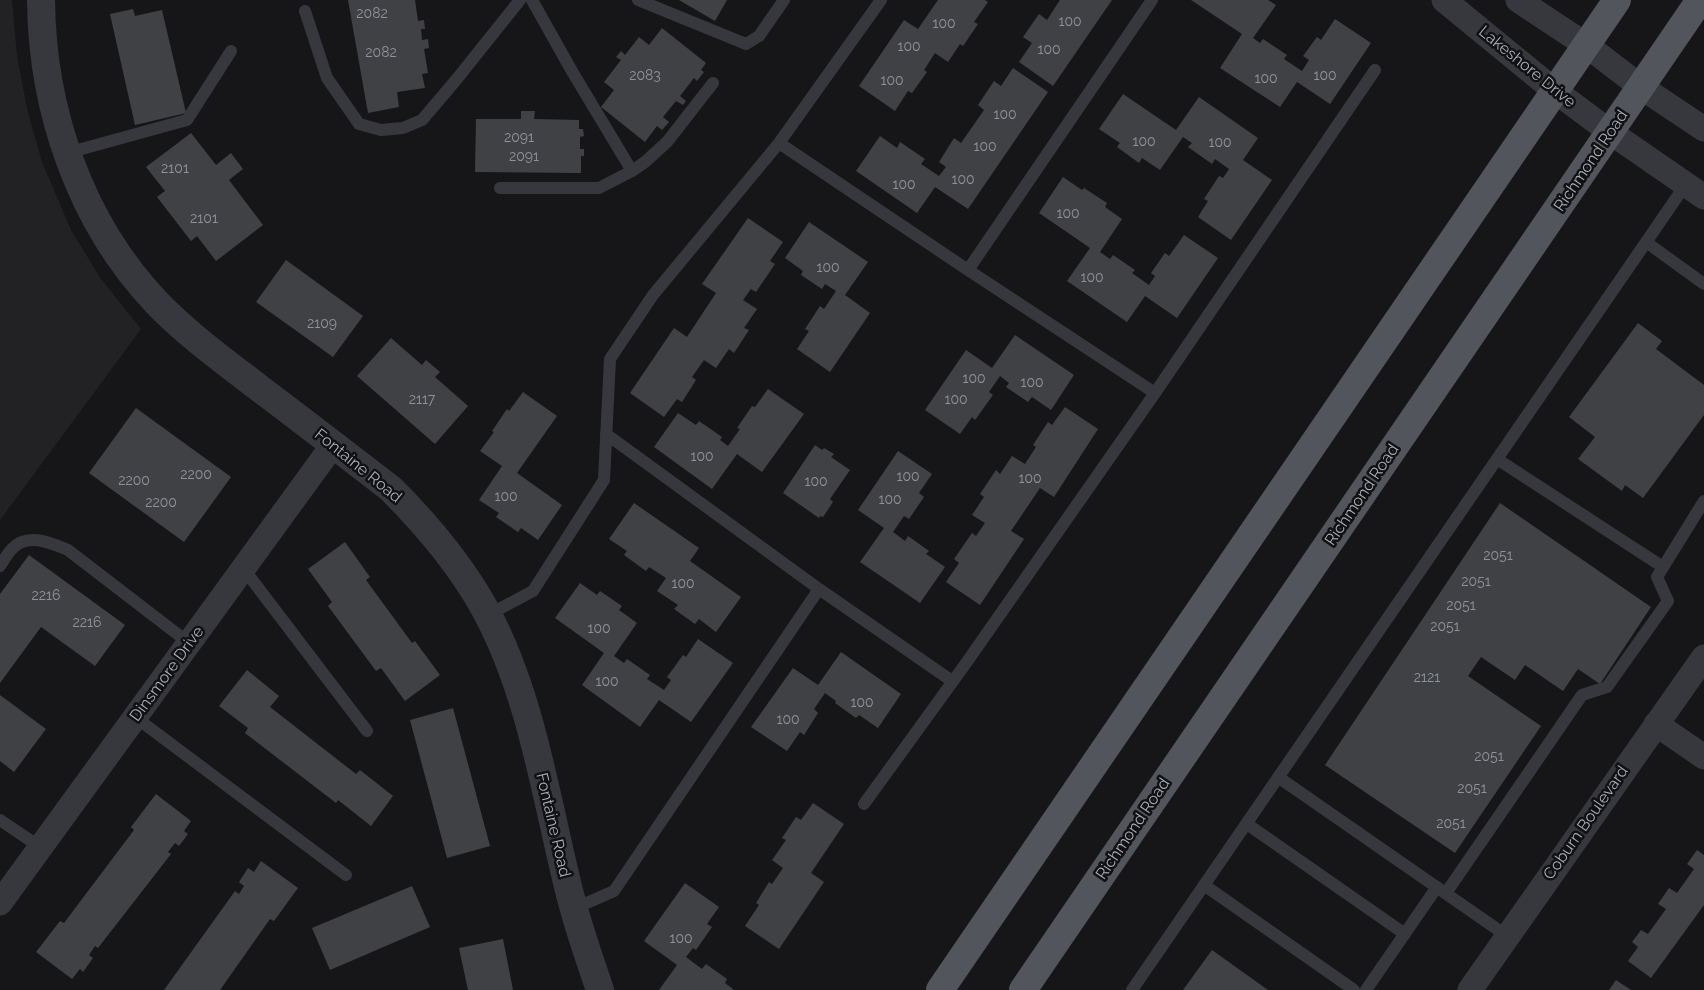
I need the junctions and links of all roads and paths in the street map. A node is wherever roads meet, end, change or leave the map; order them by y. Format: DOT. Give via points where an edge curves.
graph roads {
  1 [pos="41,0"];
  2 [pos="520,0"];
  3 [pos="532,0"];
  4 [pos="638,0"];
  5 [pos="784,0"];
  6 [pos="881,0"];
  7 [pos="1152,0"];
  8 [pos="1444,0"];
  9 [pos="1518,0"];
  10 [pos="1617,0"];
  11 [pos="1700,0"];
  12 [pos="305,11"];
  13 [pos="1586,45"];
  14 [pos="231,51"];
  15 [pos="1376,70"];
  16 [pos="712,84"];
  17 [pos="1641,87"];
  18 [pos="1555,91"];
  19 [pos="1704,130"];
  20 [pos="1610,132"];
  21 [pos="779,143"];
  22 [pos="67,153"];
  23 [pos="632,171"];
  24 [pos="500,188"];
  25 [pos="1695,191"];
  26 [pos="1646,242"];
  27 [pos="968,270"];
  28 [pos="1704,284"];
  29 [pos="1155,393"];
  30 [pos="606,434"];
  31 [pos="333,445"];
  32 [pos="1497,459"];
  33 [pos="1704,501"];
  34 [pos="0,566"];
  35 [pos="1663,567"];
  36 [pos="243,568"];
  37 [pos="819,589"];
  38 [pos="488,615"];
  39 [pos="190,642"];
  40 [pos="1704,657"];
  41 [pos="952,681"];
  42 [pos="135,717"];
  43 [pos="1656,724"];
  44 [pos="367,731"];
  45 [pos="1704,758"];
  46 [pos="1278,778"];
  47 [pos="864,804"];
  48 [pos="0,820"];
  49 [pos="1247,824"];
  50 [pos="40,847"];
  51 [pos="346,875"];
  52 [pos="1204,886"];
  53 [pos="4,890"];
  54 [pos="1441,890"];
  55 [pos="573,909"];
  56 [pos="1405,934"];
  57 [pos="1507,936"];
  58 [pos="600,990"];
  59 [pos="940,990"];
  60 [pos="1023,990"];
  61 [pos="1132,990"];
  62 [pos="1354,990"];
  63 [pos="1366,990"];
  64 [pos="1470,990"];
  1 -- 22 [label="street, Fontaine Road" via="48,83"];
  2 -- 12 [label="lane" via="422,120 403,128 381,130 359,124 327,78"];
  3 -- 23 [label="lane"];
  4 -- 5 [label="lane" via="746,44 759,36"];
  6 -- 21 [label="lane"];
  7 -- 27 [label="lane"];
  8 -- 18 [label="street, Lakeshore Drive"];
  9 -- 13 [label="street"];
  10 -- 13 [label="main road"];
  11 -- 17 [label="main road, Richmond Road"];
  13 -- 17 [label="street"];
  13 -- 18 [label="main road"];
  14 -- 22 [label="lane" via="187,120"];
  15 -- 29 [label="lane"];
  16 -- 23 [label="lane" via="667,142"];
  17 -- 19 [label="street"];
  17 -- 20 [label="main road, Richmond Road"];
  18 -- 20 [label="street, Lakeshore Drive"];
  18 -- 59 [label="main road"];
  20 -- 25 [label="street, Lakeshore Drive"];
  20 -- 60 [label="main road, Richmond Road"];
  21 -- 27 [label="lane"];
  21 -- 30 [label="lane" via="653,296 610,359"];
  22 -- 31 [label="street, Fontaine Road" via="89,206 108,238 156,302 191,336"];
  23 -- 24 [label="lane" via="598,188"];
  25 -- 26 [label="lane"];
  26 -- 28 [label="lane"];
  26 -- 32 [label="lane"];
  27 -- 29 [label="lane"];
  29 -- 41 [label="lane"];
  30 -- 37 [label="lane"];
  30 -- 38 [label="lane" via="604,480 533,591"];
  31 -- 36 [label="street, Dinsmore Drive"];
  31 -- 38 [label="street, Fontaine Road" via="391,489 420,518 463,574"];
  32 -- 35 [label="lane"];
  32 -- 46 [label="lane"];
  33 -- 35 [label="lane"];
  34 -- 39 [label="lane" via="13,547 27,541 44,540 68,550"];
  35 -- 54 [label="lane" via="1657,577 1668,601 1607,687 1582,695"];
  36 -- 39 [label="street, Dinsmore Drive"];
  36 -- 44 [label="lane"];
  37 -- 41 [label="lane"];
  37 -- 55 [label="lane" via="614,891"];
  38 -- 55 [label="street, Fontaine Road" via="515,676 541,769"];
  39 -- 42 [label="street, Dinsmore Drive"];
  40 -- 43 [label="street, Coburn Boulevard"];
  41 -- 47 [label="lane"];
  42 -- 50 [label="street, Dinsmore Drive"];
  42 -- 51 [label="lane"];
  43 -- 45 [label="street"];
  43 -- 57 [label="street, Coburn Boulevard"];
  46 -- 49 [label="lane"];
  46 -- 54 [label="lane"];
  48 -- 50 [label="lane"];
  49 -- 52 [label="lane"];
  49 -- 56 [label="lane"];
  50 -- 53 [label="street, Dinsmore Drive"];
  52 -- 61 [label="lane"];
  52 -- 62 [label="lane"];
  54 -- 56 [label="lane"];
  54 -- 57 [label="lane"];
  55 -- 58 [label="street, Fontaine Road"];
  56 -- 63 [label="lane"];
  57 -- 64 [label="street, Coburn Boulevard"];
}
